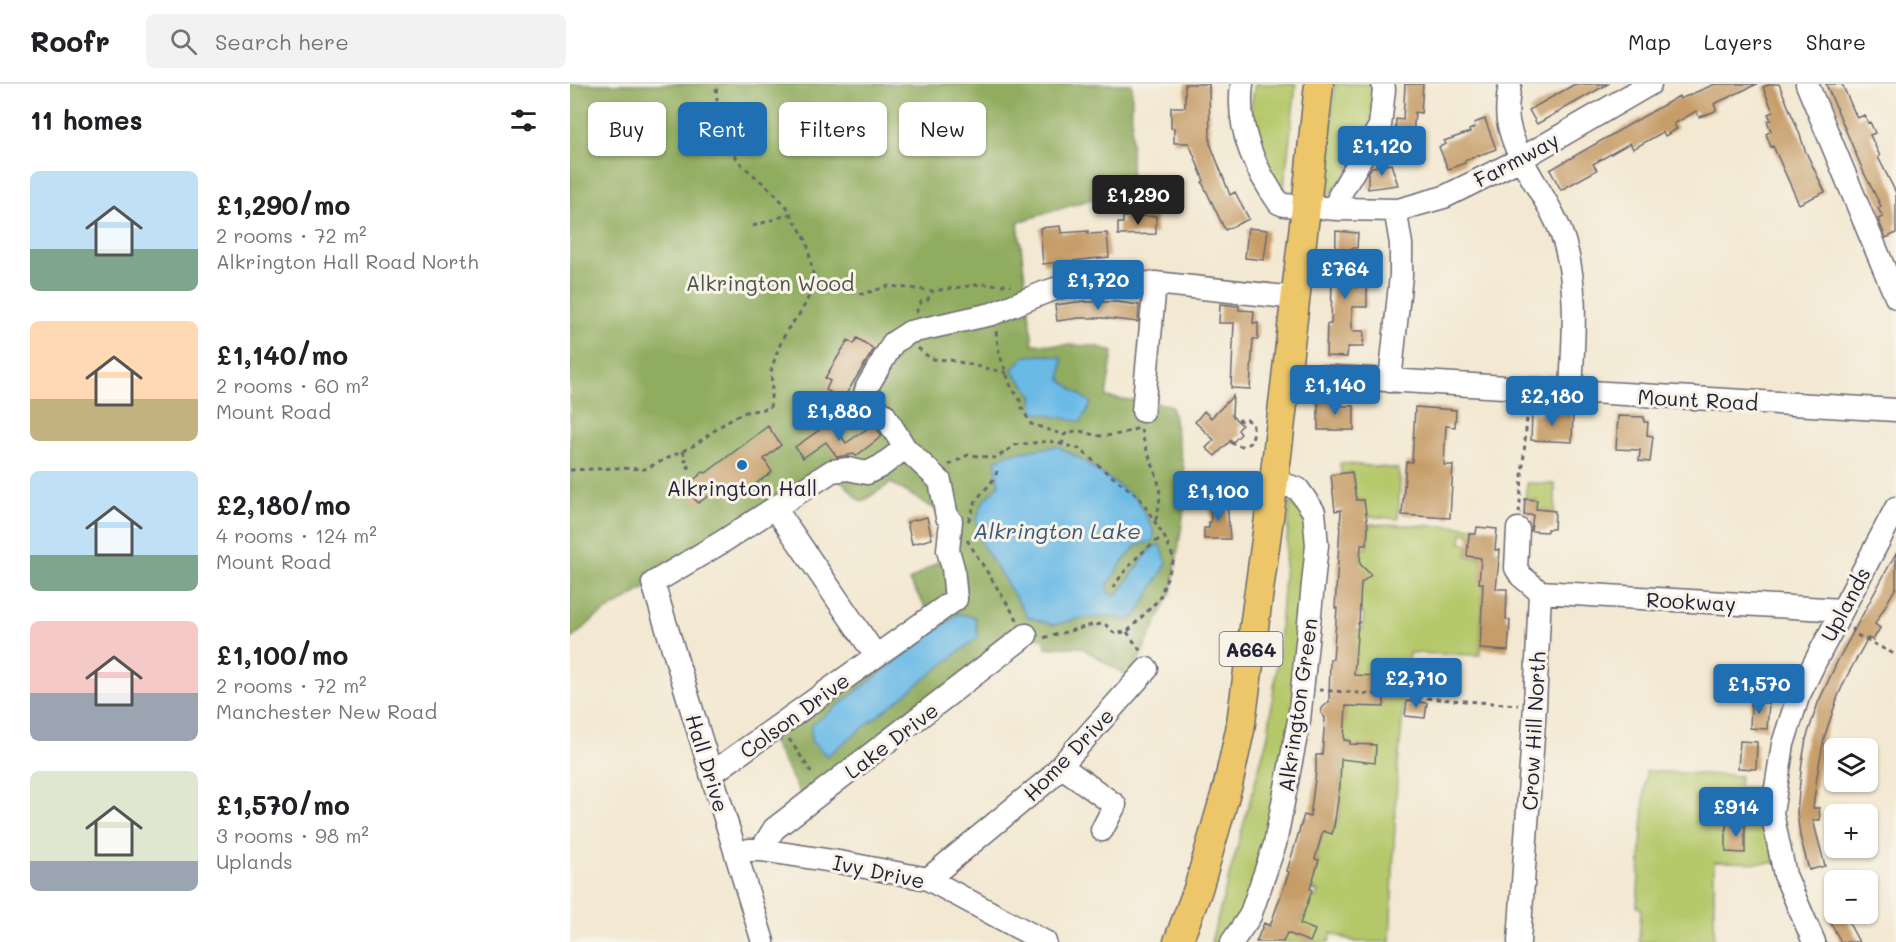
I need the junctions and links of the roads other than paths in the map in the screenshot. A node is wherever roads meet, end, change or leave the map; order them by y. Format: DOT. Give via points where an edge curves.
graph roads {
  1 [pos="1242,84"];
  2 [pos="1318,84"];
  3 [pos="1383,84"];
  4 [pos="1510,84"];
  5 [pos="1650,84"];
  6 [pos="1807,84"];
  7 [pos="1521,159"];
  8 [pos="1306,207"];
  9 [pos="1338,209"];
  10 [pos="1398,210"];
  11 [pos="1155,283"];
  12 [pos="1896,297"];
  13 [pos="1296,298"];
  14 [pos="1285,374"];
  15 [pos="1390,381"];
  16 [pos="1571,392"];
  17 [pos="1896,410"];
  18 [pos="1143,411"];
  19 [pos="905,448"];
  20 [pos="1274,481"];
  21 [pos="776,508"];
  22 [pos="1896,508"];
  23 [pos="1518,529"];
  24 [pos="1540,592"];
  25 [pos="1842,610"];
  26 [pos="1026,635"];
  27 [pos="876,656"];
  28 [pos="1145,662"];
  29 [pos="1061,766"];
  30 [pos="711,774"];
  31 [pos="1102,830"];
  32 [pos="735,850"];
  33 [pos="761,850"];
  34 [pos="928,879"];
  35 [pos="763,942"];
  36 [pos="1045,942"];
  37 [pos="1178,942"];
  38 [pos="1232,942"];
  39 [pos="1519,942"];
  40 [pos="1814,942"];
  1 -- 8 [label="street, Farmway" via="1242,127 1259,171 1279,203"];
  2 -- 8 [label="main road"];
  3 -- 9 [label="street" via="1380,126 1339,196"];
  4 -- 7 [label="street" via="1508,121"];
  5 -- 7 [label="street, Farmway"];
  6 -- 12 [label="street"];
  7 -- 10 [label="street, Farmway" via="1444,197"];
  7 -- 16 [label="street" via="1551,209 1572,269"];
  8 -- 9 [label="street, Farmway"];
  8 -- 13 [label="main road"];
  9 -- 10 [label="street, Farmway"];
  10 -- 15 [label="street" via="1401,275"];
  11 -- 13 [label="street"];
  11 -- 18 [label="street"];
  11 -- 19 [label="street" via="1067,285 992,314 910,332 892,343 863,401 884,414"];
  13 -- 14 [label="main road, A664"];
  14 -- 15 [label="street, Mount Road"];
  14 -- 20 [label="main road, A664"];
  15 -- 16 [label="street, Mount Road"];
  16 -- 17 [label="street, Mount Road"];
  19 -- 21 [label="street" via="867,472 832,471"];
  19 -- 27 [label="street, Colson Drive" via="940,481 947,518 957,527 948,550 956,599"];
  20 -- 37 [label="main road, A664" via="1240,730 1198,889"];
  20 -- 38 [label="street, Alkrington Green" via="1298,489 1314,512 1317,545 1311,688 1299,720 1275,844 1250,916"];
  21 -- 27 [label="street"];
  21 -- 30 [label="street, Hall Drive" via="653,583"];
  22 -- 25 [label="street, Uplands"];
  23 -- 24 [label="street" via="1516,568"];
  24 -- 25 [label="street, Rookway"];
  24 -- 39 [label="street, Crow Hill North"];
  25 -- 40 [label="street, Uplands" via="1798,697 1783,744 1773,813 1785,875"];
  26 -- 33 [label="street, Lake Drive" via="774,829"];
  27 -- 30 [label="street, Colson Drive"];
  28 -- 29 [label="street, Home Drive"];
  29 -- 31 [label="street" via="1115,805"];
  29 -- 34 [label="street, Home Drive"];
  30 -- 32 [label="street, Hall Drive"];
  32 -- 33 [label="street, Ivy Drive"];
  32 -- 35 [label="street, Hall Drive"];
  33 -- 34 [label="street, Ivy Drive"];
  34 -- 36 [label="street, Ivy Drive"];
}
